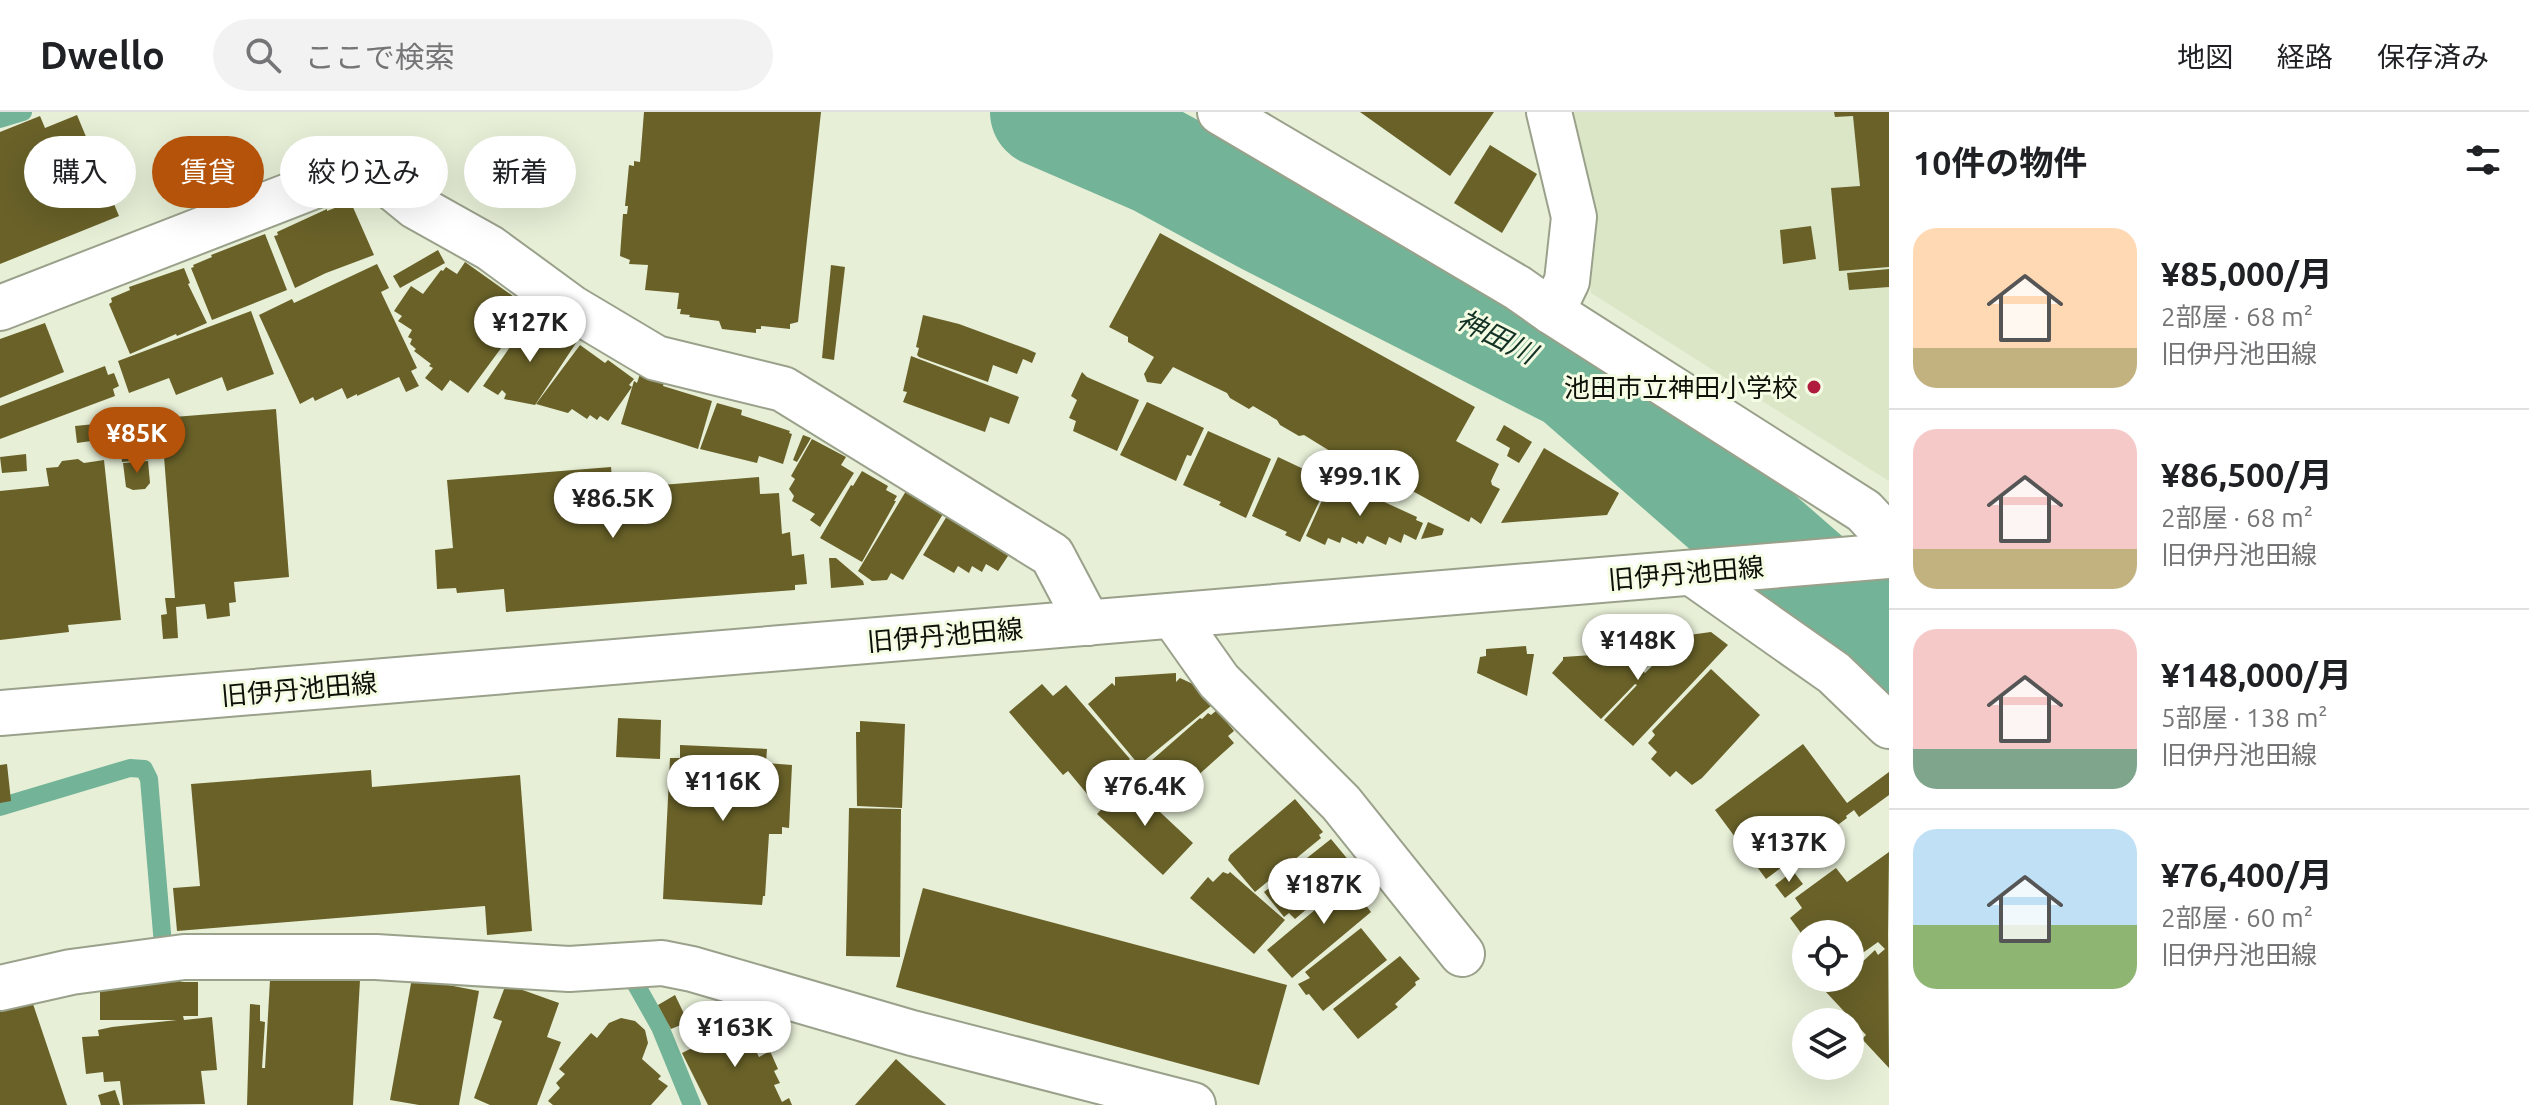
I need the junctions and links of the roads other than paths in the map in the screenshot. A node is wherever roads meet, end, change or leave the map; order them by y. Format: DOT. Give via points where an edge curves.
graph roads {
  1 [pos="1220,112"];
  2 [pos="1549,112"];
  3 [pos="0,308"];
  4 [pos="1552,312"];
  5 [pos="1878,551"];
  6 [pos="1712,571"];
  7 [pos="1173,616"];
  8 [pos="1088,623"];
  9 [pos="0,713"];
  10 [pos="1889,726"];
  11 [pos="1462,954"];
  12 [pos="0,988"];
  13 [pos="1193,1105"];
  1 -- 4 [label="street"];
  2 -- 4 [label="street" via="1574,217 1567,281"];
  3 -- 8 [label="street" via="366,166 415,206 490,248 572,308 656,358 783,389 1052,555"];
  4 -- 5 [label="street" via="1864,511"];
  5 -- 6 [label="street, 旧伊丹池田線"];
  6 -- 7 [label="street, 旧伊丹池田線"];
  6 -- 10 [label="street"];
  7 -- 8 [label="street, 旧伊丹池田線"];
  7 -- 11 [label="street" via="1219,681 1341,803"];
  8 -- 9 [label="street, 旧伊丹池田線"];
  12 -- 13 [label="street" via="184,957 376,957 569,969 662,963"];
}
